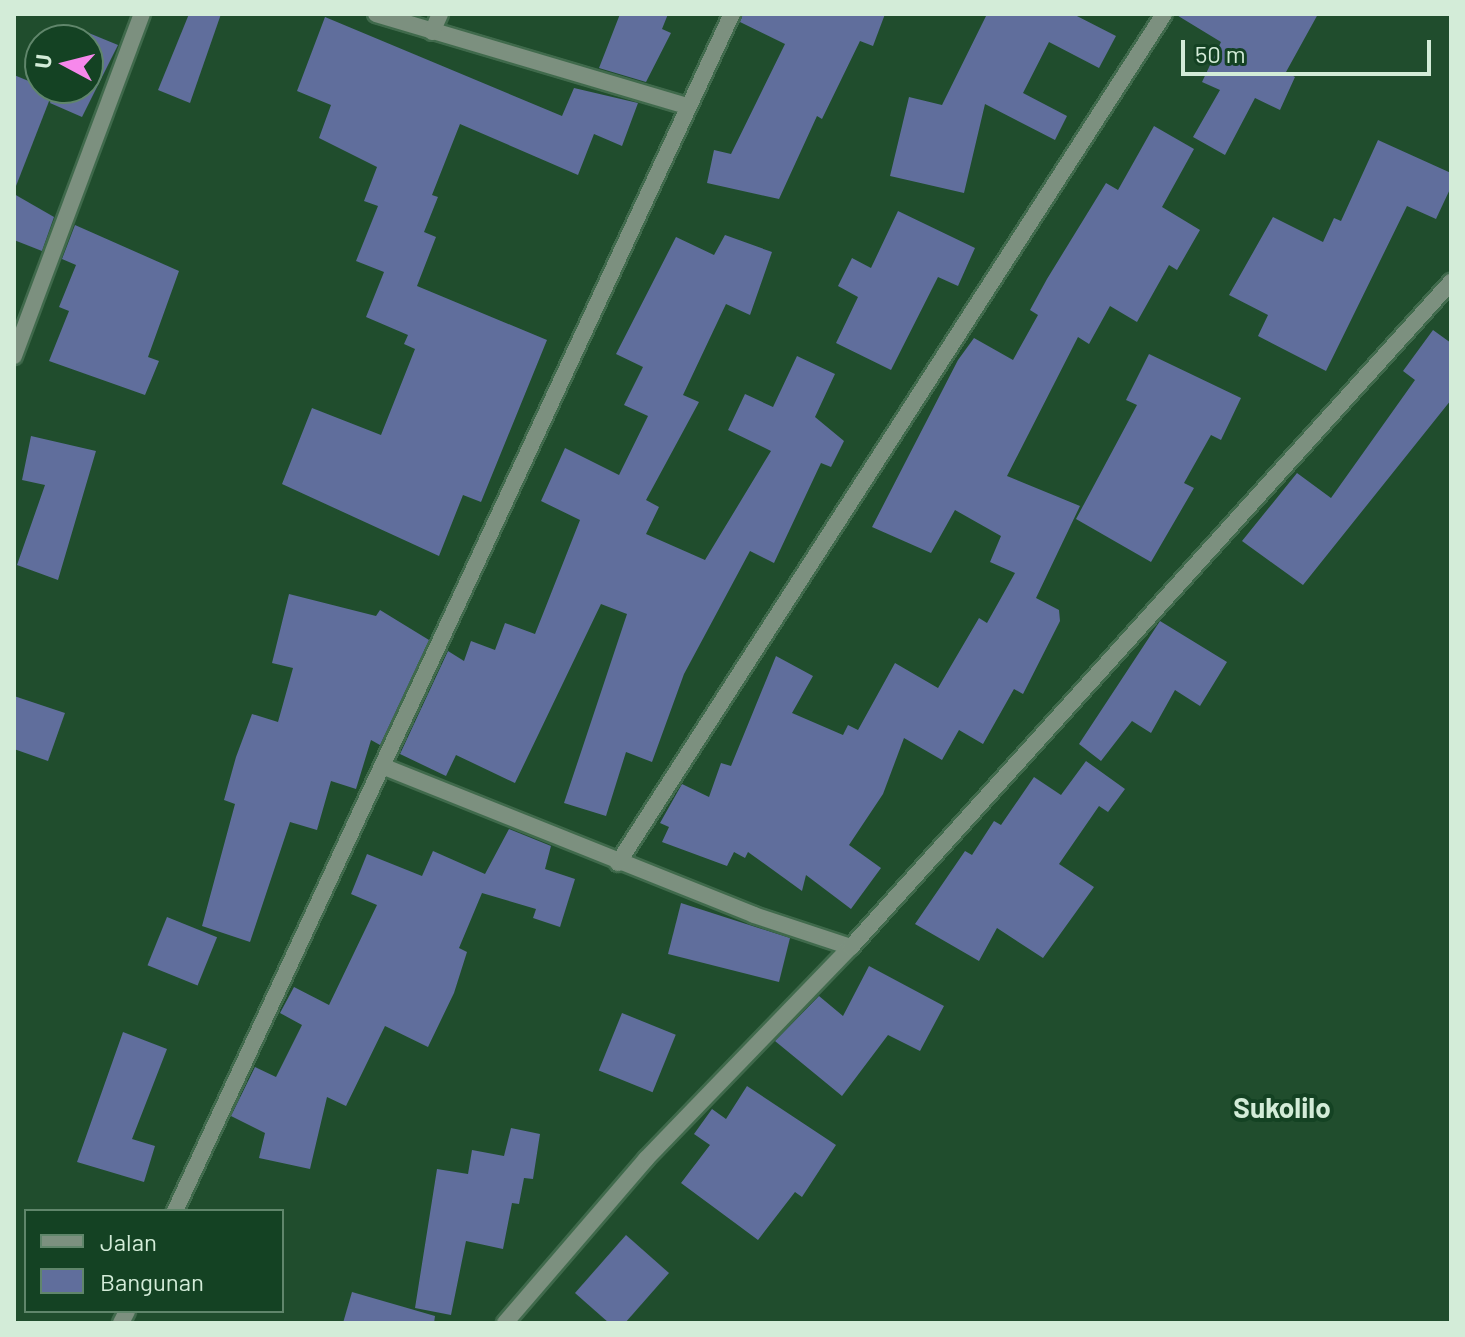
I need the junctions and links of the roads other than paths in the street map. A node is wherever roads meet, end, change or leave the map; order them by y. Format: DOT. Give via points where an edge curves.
graph roads {
  1 [pos="142,14"];
  2 [pos="376,14"];
  3 [pos="440,14"];
  4 [pos="732,14"];
  5 [pos="1164,14"];
  6 [pos="432,32"];
  7 [pos="687,106"];
  8 [pos="1451,282"];
  9 [pos="14,356"];
  10 [pos="387,768"];
  11 [pos="618,863"];
  12 [pos="851,947"];
  13 [pos="176,1209"];
  14 [pos="505,1323"];
  1 -- 9 [label="street"];
  2 -- 6 [label="street"];
  3 -- 6 [label="street"];
  4 -- 7 [label="street"];
  5 -- 11 [label="street"];
  6 -- 7 [label="street"];
  7 -- 10 [label="street"];
  8 -- 12 [label="street"];
  10 -- 11 [label="street" via="457,790"];
  10 -- 13 [label="street"];
  11 -- 12 [label="street"];
  12 -- 14 [label="street" via="646,1159"];
}
